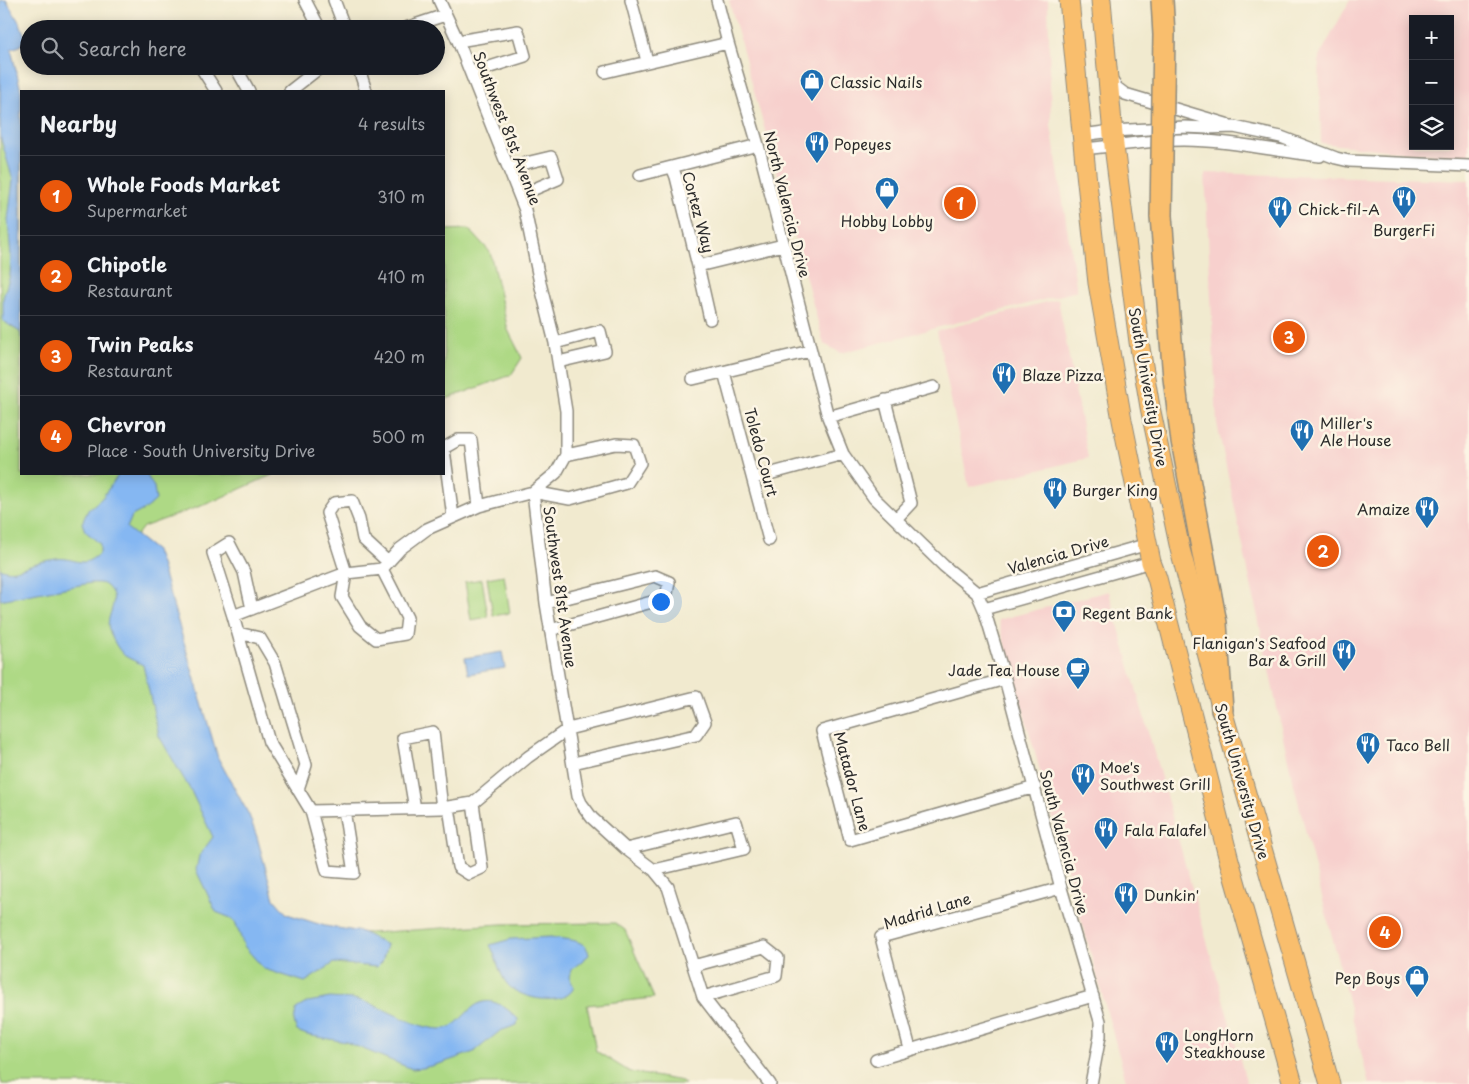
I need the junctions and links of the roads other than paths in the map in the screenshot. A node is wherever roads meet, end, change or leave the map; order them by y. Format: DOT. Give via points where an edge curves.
graph roads {
  1 [pos="305,0"];
  2 [pos="334,0"];
  3 [pos="439,0"];
  4 [pos="631,0"];
  5 [pos="717,0"];
  6 [pos="1070,0"];
  7 [pos="1162,0"];
  8 [pos="1102,5"];
  9 [pos="445,15"];
  10 [pos="315,20"];
  11 [pos="342,20"];
  12 [pos="430,20"];
  13 [pos="458,41"];
  14 [pos="728,43"];
  15 [pos="647,61"];
  16 [pos="605,72"];
  17 [pos="471,73"];
  18 [pos="1107,73"];
  19 [pos="206,75"];
  20 [pos="240,75"];
  21 [pos="310,75"];
  22 [pos="361,75"];
  23 [pos="215,90"];
  24 [pos="247,90"];
  25 [pos="291,90"];
  26 [pos="366,90"];
  27 [pos="1234,127"];
  28 [pos="1113,139"];
  29 [pos="1083,142"];
  30 [pos="758,145"];
  31 [pos="1336,158"];
  32 [pos="1469,166"];
  33 [pos="509,167"];
  34 [pos="672,167"];
  35 [pos="640,175"];
  36 [pos="520,195"];
  37 [pos="783,245"];
  38 [pos="698,266"];
  39 [pos="710,319"];
  40 [pos="555,343"];
  41 [pos="810,351"];
  42 [pos="558,362"];
  43 [pos="724,372"];
  44 [pos="693,380"];
  45 [pos="934,387"];
  46 [pos="885,400"];
  47 [pos="828,417"];
  48 [pos="445,448"];
  49 [pos="843,454"];
  50 [pos="566,455"];
  51 [pos="445,457"];
  52 [pos="754,478"];
  53 [pos="533,492"];
  54 [pos="480,506"];
  55 [pos="453,517"];
  56 [pos="896,519"];
  57 [pos="769,540"];
  58 [pos="1150,553"];
  59 [pos="385,565"];
  60 [pos="346,573"];
  61 [pos="977,593"];
  62 [pos="546,603"];
  63 [pos="252,609"];
  64 [pos="984,609"];
  65 [pos="233,616"];
  66 [pos="550,630"];
  67 [pos="238,633"];
  68 [pos="1005,679"];
  69 [pos="1222,710"];
  70 [pos="568,729"];
  71 [pos="573,763"];
  72 [pos="1035,787"];
  73 [pos="298,789"];
  74 [pos="473,803"];
  75 [pos="445,808"];
  76 [pos="415,809"];
  77 [pos="344,810"];
  78 [pos="311,811"];
  79 [pos="626,848"];
  80 [pos="654,870"];
  81 [pos="1061,888"];
  82 [pos="693,966"];
  83 [pos="1093,996"];
  84 [pos="704,997"];
  85 [pos="910,1049"];
  86 [pos="876,1060"];
  87 [pos="770,1084"];
  88 [pos="1091,1084"];
  89 [pos="1293,1084"];
  90 [pos="1330,1084"];
  1 -- 10 [label="street"];
  2 -- 11 [label="street"];
  3 -- 9 [label="street, Southwest 81st Avenue"];
  4 -- 15 [label="street"];
  5 -- 14 [label="street, North Valencia Drive"];
  6 -- 29 [label="main road, South University Drive"];
  7 -- 69 [label="highway, bridge" via="1161,216 1174,378 1182,441 1216,623"];
  8 -- 18 [label="main road, South University Drive"];
  9 -- 12 [label="street"];
  9 -- 13 [label="street, Southwest 81st Avenue"];
  13 -- 17 [label="street, Southwest 81st Avenue"];
  13 -- 17 [label="street" via="518,30 525,56"];
  14 -- 15 [label="street"];
  14 -- 30 [label="street, North Valencia Drive"];
  15 -- 16 [label="street"];
  17 -- 33 [label="street, Southwest 81st Avenue"];
  18 -- 27 [label="street" via="1125,94"];
  18 -- 28 [label="main road, South University Drive"];
  19 -- 23 [label="street"];
  20 -- 24 [label="street"];
  21 -- 25 [label="street"];
  22 -- 26 [label="street"];
  27 -- 28 [label="street" via="1185,127"];
  27 -- 31 [label="street" via="1281,137"];
  28 -- 29 [label="street"];
  28 -- 31 [label="street" via="1224,142"];
  28 -- 69 [label="main road, South University Drive" via="1150,407 1180,549"];
  29 -- 58 [label="main road, South University Drive" via="1104,322"];
  30 -- 34 [label="street, Cortez Way"];
  30 -- 37 [label="street, North Valencia Drive"];
  31 -- 32 [label="street"];
  33 -- 36 [label="street, Southwest 81st Avenue"];
  33 -- 36 [label="street" via="550,157 558,179"];
  34 -- 35 [label="street"];
  34 -- 38 [label="street, Cortez Way"];
  36 -- 40 [label="street, Southwest 81st Avenue"];
  37 -- 38 [label="street, Cortez Way"];
  37 -- 41 [label="street, North Valencia Drive"];
  38 -- 39 [label="street"];
  40 -- 42 [label="street, Southwest 81st Avenue"];
  40 -- 42 [label="street" via="600,331 605,350"];
  41 -- 43 [label="street"];
  41 -- 47 [label="street, North Valencia Drive"];
  42 -- 50 [label="street, Southwest 81st Avenue" via="566,411"];
  43 -- 44 [label="street"];
  43 -- 52 [label="street, Toledo Court"];
  45 -- 46 [label="street"];
  46 -- 47 [label="street"];
  46 -- 56 [label="street" via="911,502"];
  47 -- 49 [label="street, North Valencia Drive"];
  48 -- 54 [label="street" via="458,440 471,440"];
  49 -- 52 [label="street"];
  49 -- 56 [label="street, North Valencia Drive" via="874,498"];
  50 -- 53 [label="street, Southwest 81st Avenue" via="556,474"];
  50 -- 53 [label="street" via="616,444 634,445 640,463 627,483 570,499"];
  51 -- 55 [label="street"];
  52 -- 57 [label="street, Toledo Court"];
  53 -- 54 [label="street"];
  53 -- 62 [label="street, Southwest 81st Avenue"];
  54 -- 55 [label="street"];
  55 -- 59 [label="street" via="426,529"];
  56 -- 61 [label="street, North Valencia Drive"];
  58 -- 61 [label="street, Valencia Drive"];
  58 -- 64 [label="street"];
  58 -- 89 [label="main road, South University Drive" via="1231,868"];
  59 -- 60 [label="street"];
  59 -- 60 [label="street" via="363,539 352,501 334,503 327,513"];
  59 -- 60 [label="street" via="406,618 405,634 376,639 360,626 342,597"];
  60 -- 63 [label="street"];
  61 -- 64 [label="street, North Valencia Drive"];
  62 -- 66 [label="street, Southwest 81st Avenue"];
  62 -- 66 [label="street" via="655,576 669,582 666,598"];
  63 -- 65 [label="street"];
  63 -- 65 [label="street" via="244,572 229,542 213,553"];
  64 -- 68 [label="street, South Valencia Drive"];
  65 -- 67 [label="street"];
  66 -- 70 [label="street, Southwest 81st Avenue"];
  67 -- 73 [label="street" via="269,742"];
  67 -- 73 [label="street" via="260,638 275,663 306,765"];
  68 -- 72 [label="street, South Valencia Drive"];
  68 -- 72 [label="street, Matador Lane" via="822,731 850,840"];
  69 -- 90 [label="main road, South University Drive"];
  70 -- 71 [label="street, Southwest 81st Avenue"];
  70 -- 71 [label="street" via="696,697 705,722 696,735"];
  70 -- 74 [label="street"];
  71 -- 79 [label="street, Southwest 81st Avenue" via="581,804"];
  72 -- 81 [label="street, South Valencia Drive"];
  73 -- 78 [label="street"];
  74 -- 75 [label="street"];
  74 -- 75 [label="street" via="482,868 469,874 458,867"];
  75 -- 76 [label="street"];
  75 -- 76 [label="street" via="433,732 403,738"];
  76 -- 77 [label="street"];
  77 -- 78 [label="street"];
  77 -- 78 [label="street" via="354,873 327,871"];
  79 -- 80 [label="street, Southwest 81st Avenue"];
  79 -- 80 [label="street" via="736,822 744,849"];
  80 -- 82 [label="street, Southwest 81st Avenue" via="668,887"];
  81 -- 83 [label="street, South Valencia Drive"];
  81 -- 85 [label="street, Madrid Lane" via="881,937"];
  82 -- 84 [label="street, Southwest 81st Avenue"];
  82 -- 84 [label="street" via="764,947 778,958 776,976"];
  83 -- 85 [label="street"];
  83 -- 88 [label="street, South Valencia Drive" via="1100,1021 1100,1036"];
  84 -- 87 [label="street, Southwest 81st Avenue"];
  85 -- 86 [label="street"];
}
